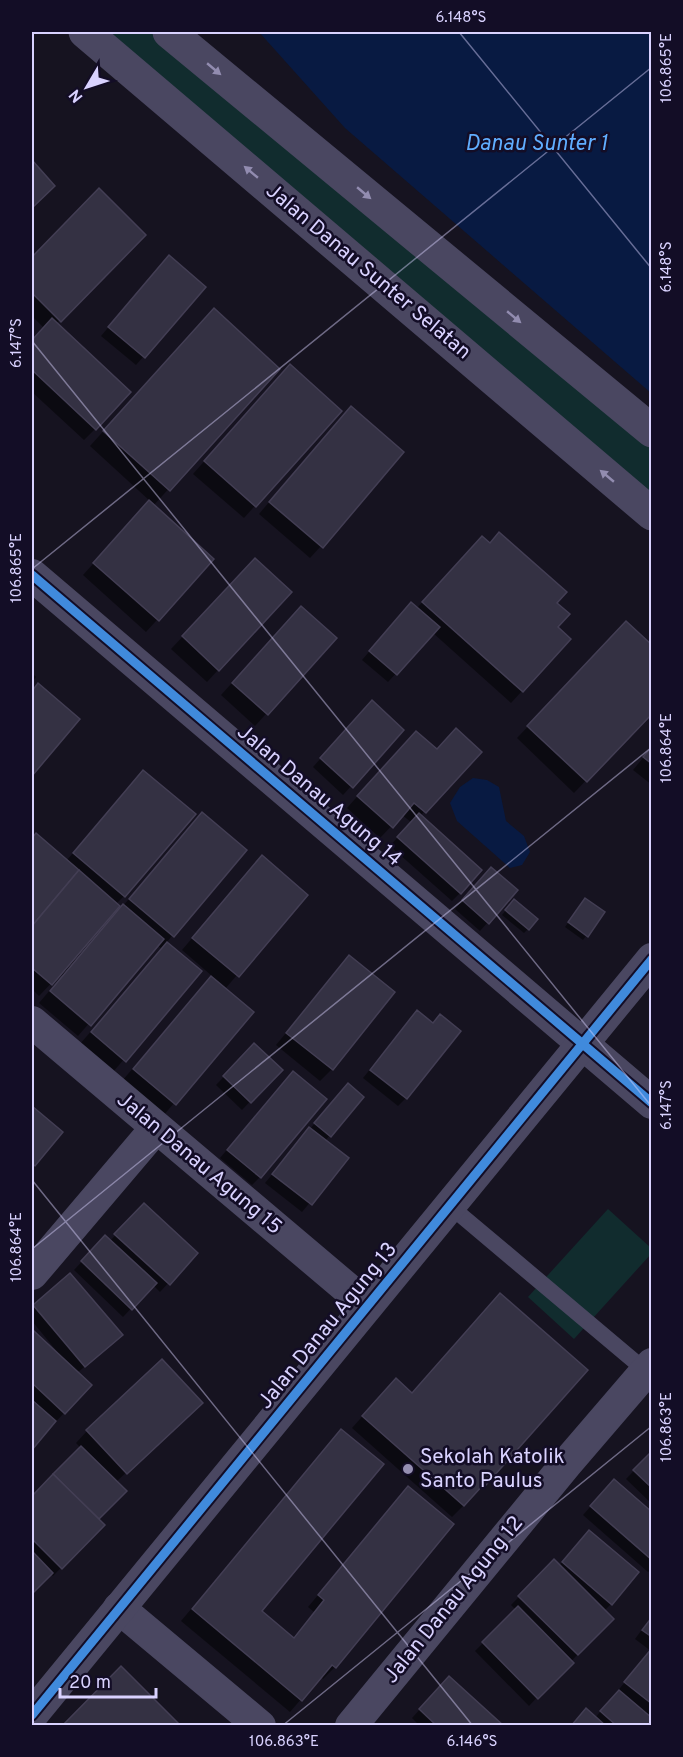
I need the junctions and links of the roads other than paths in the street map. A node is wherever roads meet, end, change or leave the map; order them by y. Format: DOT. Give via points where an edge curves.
graph roads {
  1 [pos="85,32"];
  2 [pos="169,32"];
  3 [pos="651,431"];
  4 [pos="651,514"];
  5 [pos="32,575"];
  6 [pos="651,959"];
  7 [pos="32,1022"];
  8 [pos="582,1044"];
  9 [pos="651,1103"];
  10 [pos="156,1128"];
  11 [pos="450,1206"];
  12 [pos="32,1274"];
  13 [pos="368,1305"];
  14 [pos="649,1367"];
  15 [pos="119,1608"];
  16 [pos="32,1714"];
  17 [pos="260,1725"];
  18 [pos="351,1725"];
  4 -- 1 [label="street, Jalan Danau Sunter Selatan, one-way"];
  2 -- 3 [label="street, one-way"];
  5 -- 8 [label="street, Jalan Danau Agung 14"];
  6 -- 8 [label="street, Jalan Danau Agung 13"];
  7 -- 10 [label="street, Jalan Danau Agung 15"];
  8 -- 9 [label="street, Jalan Danau Agung 14"];
  8 -- 11 [label="street, Jalan Danau Agung 13"];
  10 -- 12 [label="street"];
  10 -- 13 [label="street, Jalan Danau Agung 15"];
  11 -- 13 [label="street, Jalan Danau Agung 13"];
  11 -- 14 [label="lane"];
  13 -- 15 [label="street, Jalan Danau Agung 13"];
  14 -- 18 [label="street, Jalan Danau Agung 12"];
  15 -- 16 [label="street, Jalan Danau Agung 13"];
  15 -- 17 [label="street"];
}
